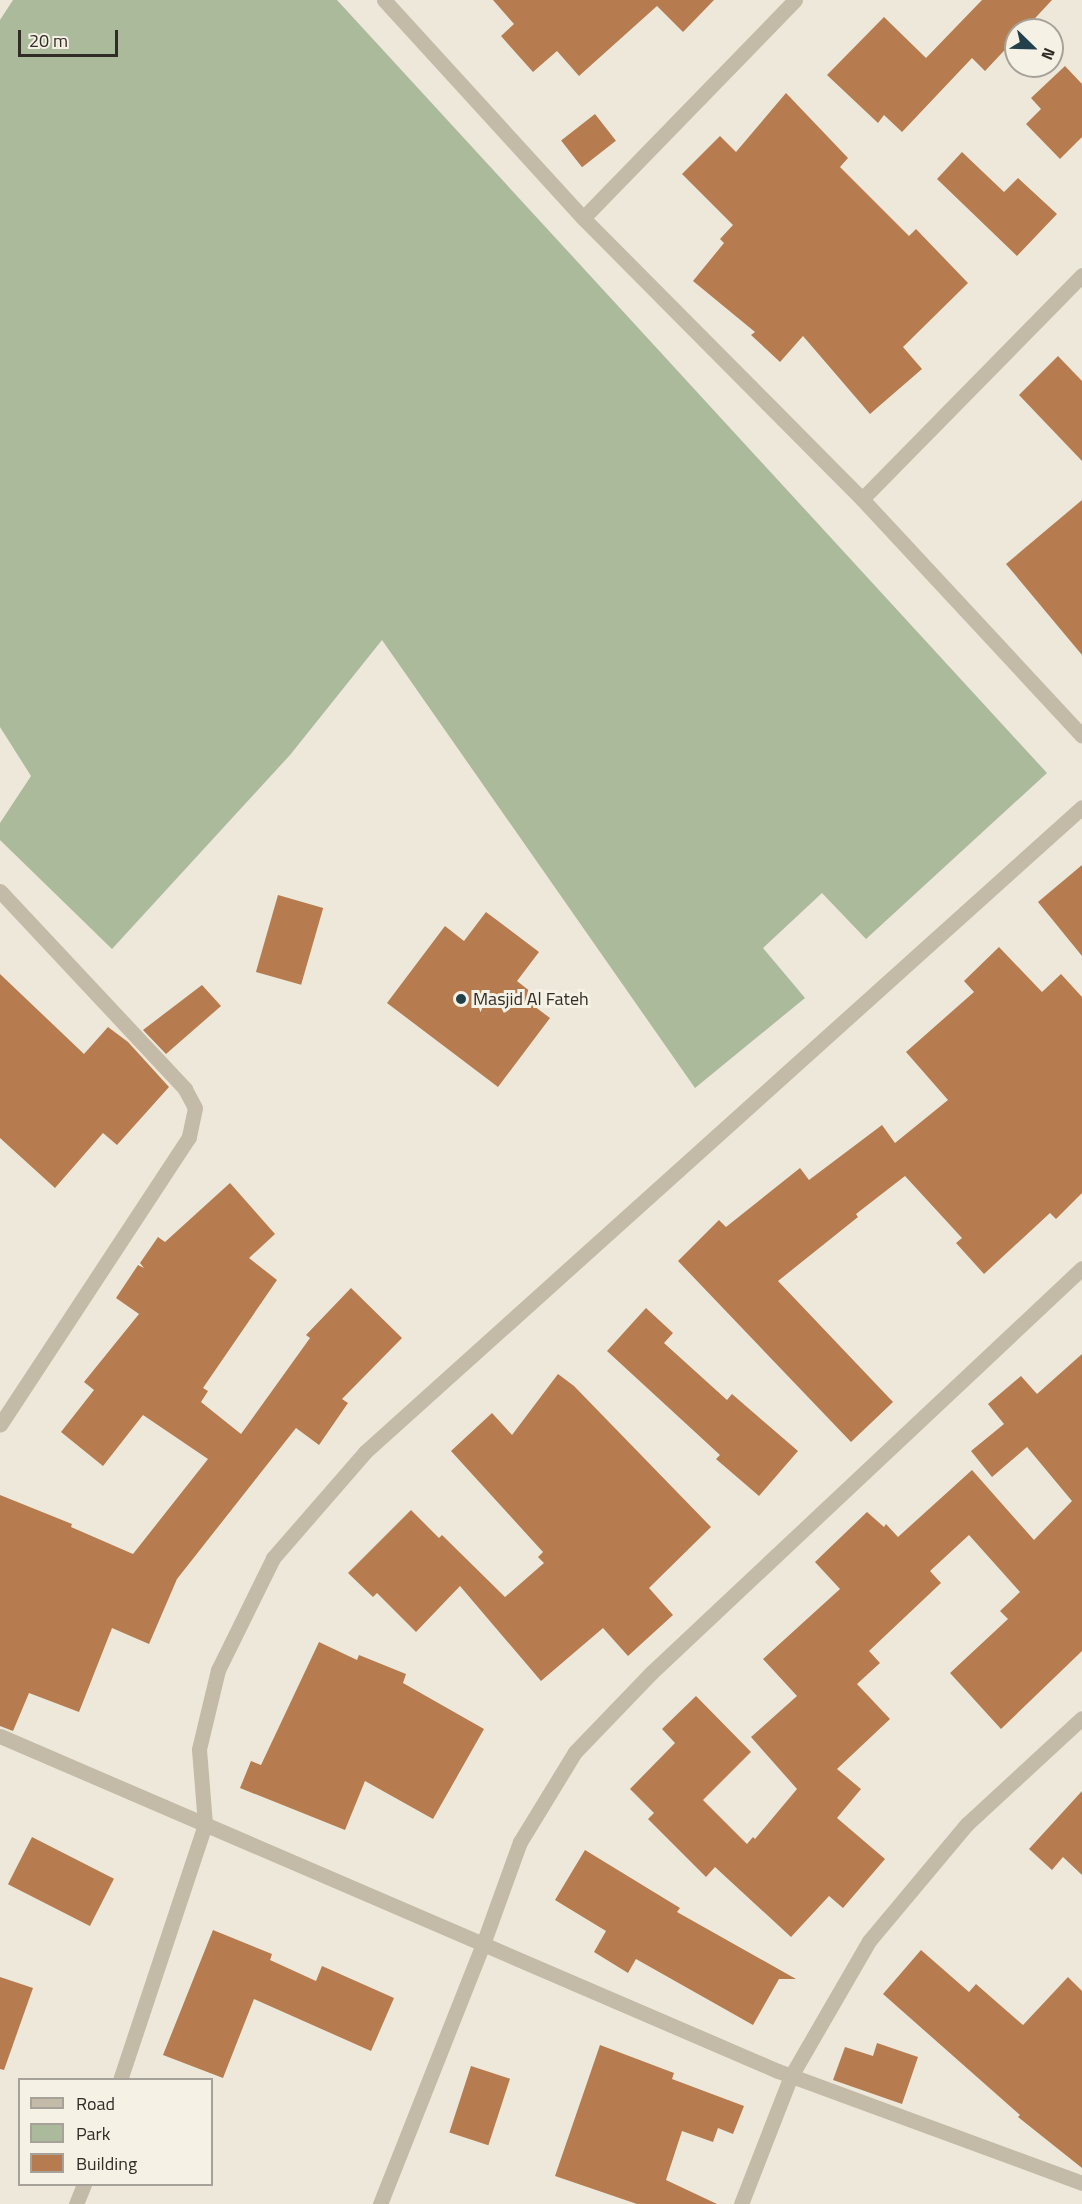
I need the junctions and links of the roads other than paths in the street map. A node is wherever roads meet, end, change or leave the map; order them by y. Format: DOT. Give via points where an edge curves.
graph roads {
  1 [pos="384,0"];
  2 [pos="795,0"];
  3 [pos="583,218"];
  4 [pos="1082,275"];
  5 [pos="862,499"];
  6 [pos="1082,736"];
  7 [pos="1082,807"];
  8 [pos="0,891"];
  9 [pos="1082,1268"];
  10 [pos="0,1425"];
  11 [pos="1082,1718"];
  12 [pos="0,1736"];
  13 [pos="205,1824"];
  14 [pos="483,1944"];
  15 [pos="791,2076"];
  16 [pos="120,2078"];
  17 [pos="1082,2183"];
  18 [pos="83,2186"];
  19 [pos="76,2204"];
  20 [pos="380,2204"];
  21 [pos="741,2204"];
  1 -- 3 [label="street"];
  2 -- 3 [label="street"];
  3 -- 5 [label="street"];
  4 -- 5 [label="street"];
  5 -- 6 [label="street"];
  7 -- 13 [label="street" via="365,1452 273,1558 218,1670 199,1749"];
  8 -- 10 [label="street" via="185,1089 195,1108 189,1137"];
  9 -- 14 [label="street" via="651,1673 575,1752 520,1842"];
  11 -- 15 [label="street" via="967,1824 869,1941"];
  12 -- 13 [label="street"];
  13 -- 14 [label="street"];
  13 -- 16 [label="street"];
  14 -- 15 [label="street"];
  14 -- 20 [label="street"];
  15 -- 17 [label="street"];
  15 -- 21 [label="street"];
  18 -- 19 [label="street"];
}
